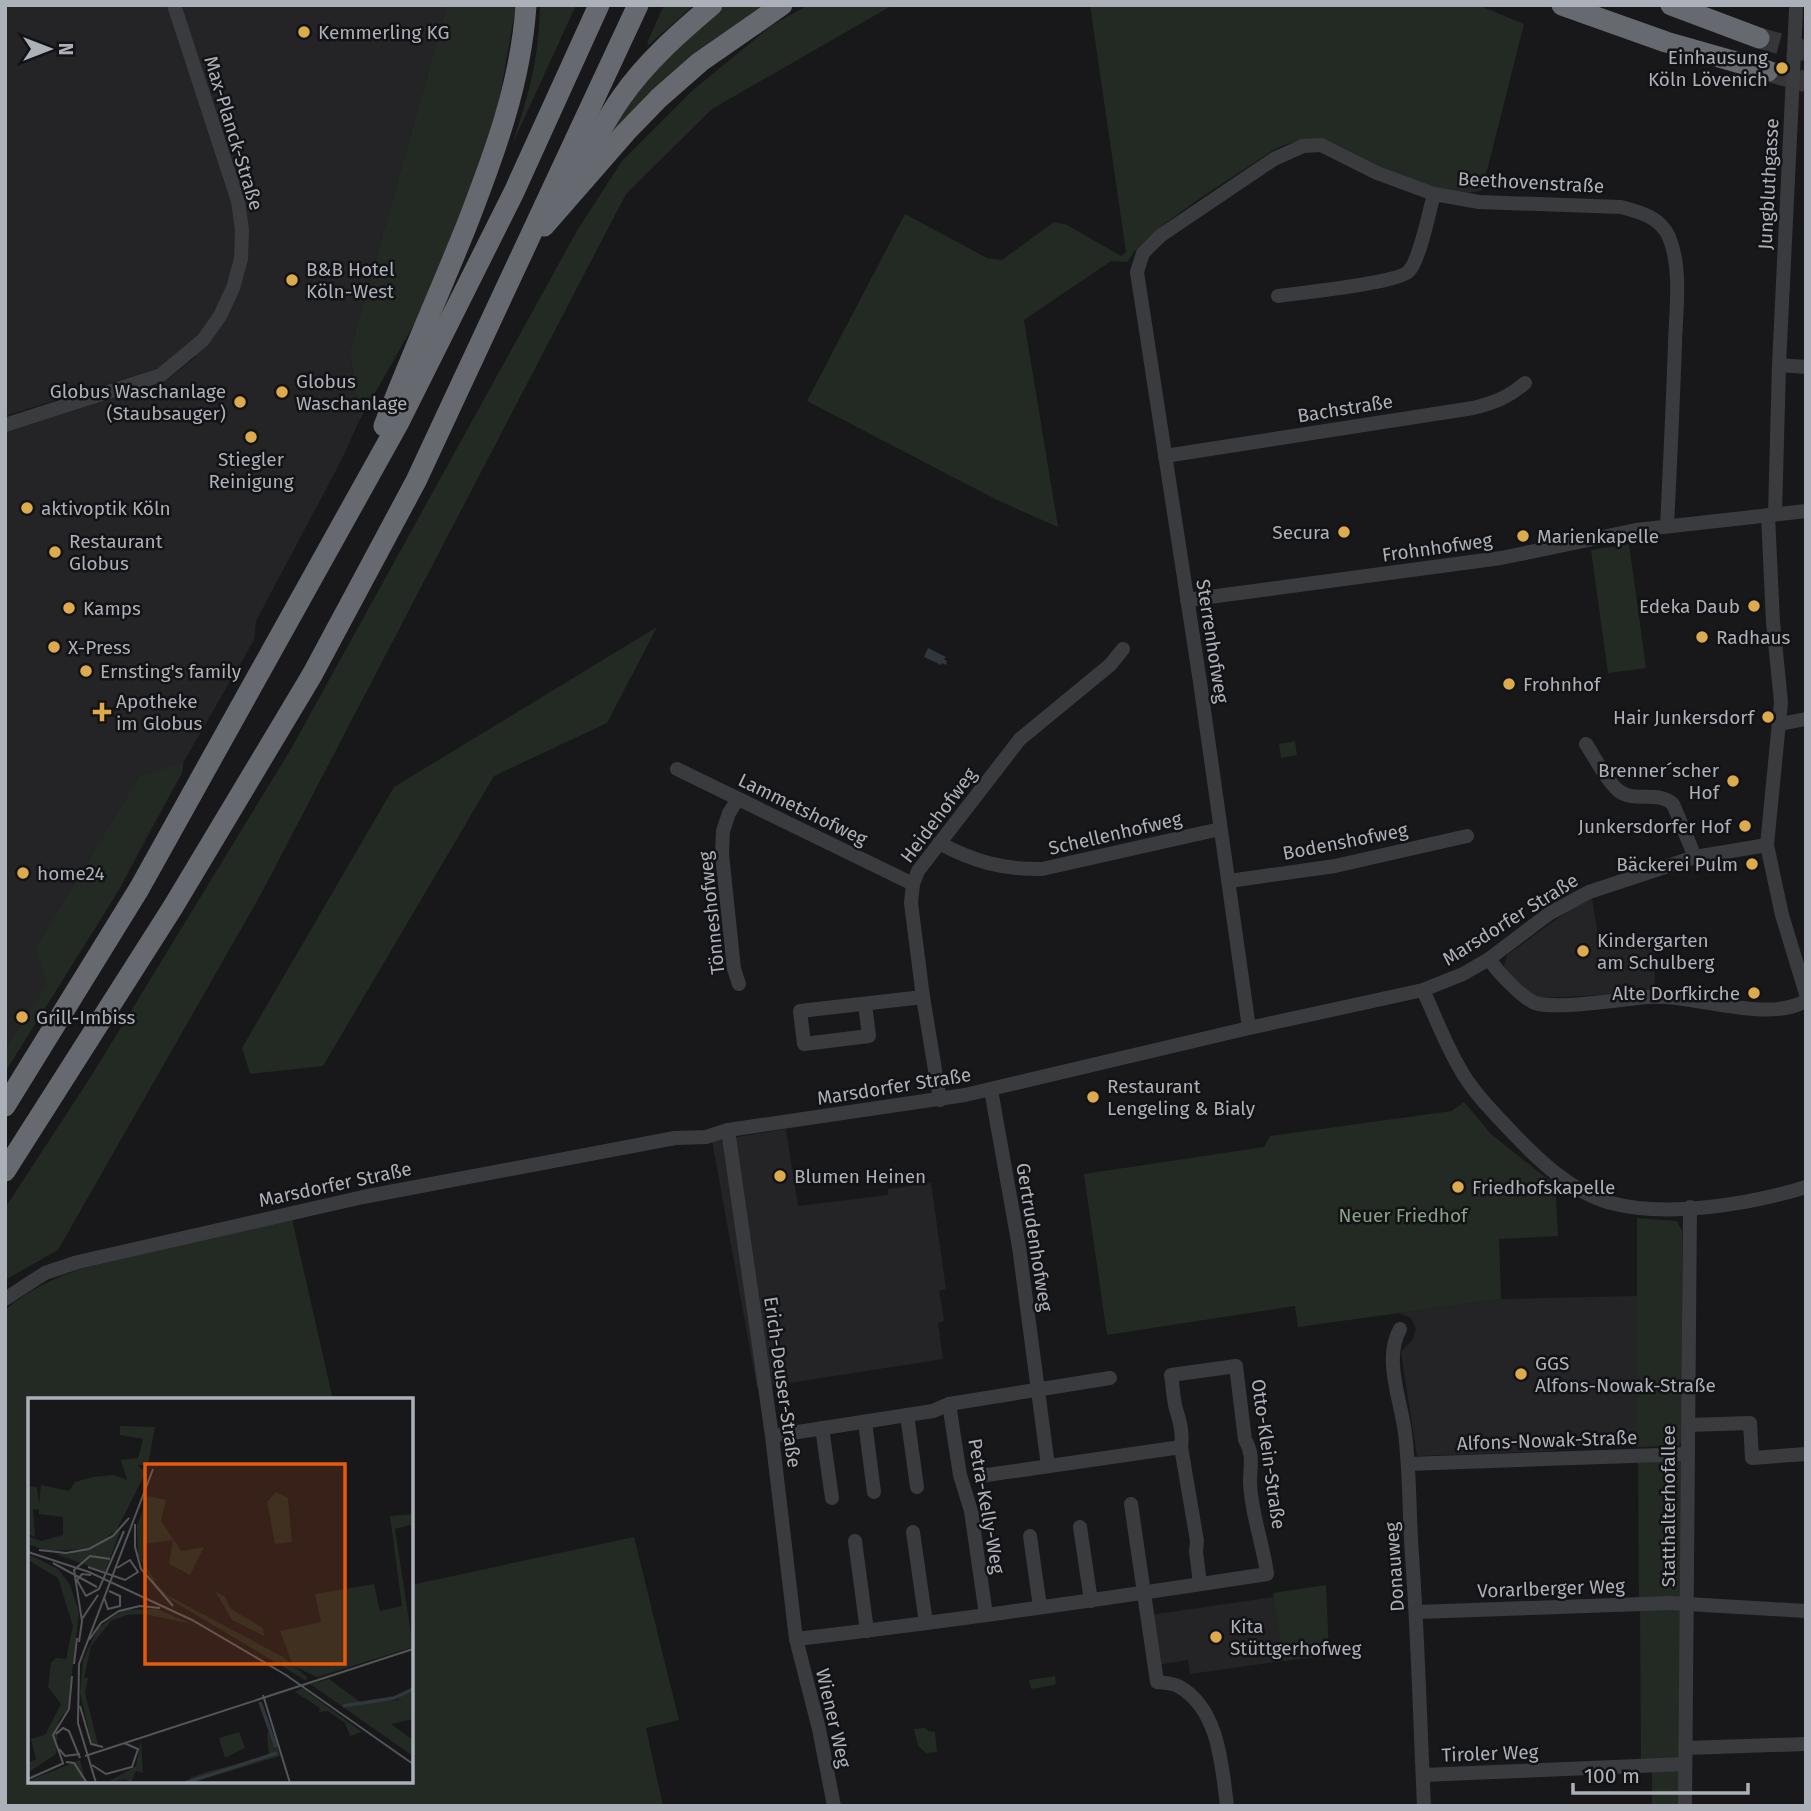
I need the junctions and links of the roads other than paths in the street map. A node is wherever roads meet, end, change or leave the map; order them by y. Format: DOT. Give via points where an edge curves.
graph roads {
  1 [pos="174,5"];
  2 [pos="526,5"];
  3 [pos="599,5"];
  4 [pos="638,5"];
  5 [pos="712,5"];
  6 [pos="782,5"];
  7 [pos="1562,5"];
  8 [pos="1671,5"];
  9 [pos="1796,7"];
  10 [pos="1759,38"];
  11 [pos="1768,71"];
  12 [pos="1434,194"];
  13 [pos="562,204"];
  14 [pos="525,250"];
  15 [pos="1140,261"];
  16 [pos="1278,296"];
  17 [pos="1779,365"];
  18 [pos="1806,367"];
  19 [pos="1525,383"];
  20 [pos="5,425"];
  21 [pos="1165,456"];
  22 [pos="351,507"];
  23 [pos="1806,511"];
  24 [pos="1772,515"];
  25 [pos="1667,526"];
  26 [pos="1187,600"];
  27 [pos="1123,649"];
  28 [pos="1806,719"];
  29 [pos="1780,724"];
  30 [pos="1586,744"];
  31 [pos="677,769"];
  32 [pos="738,799"];
  33 [pos="1220,829"];
  34 [pos="1468,836"];
  35 [pos="939,843"];
  36 [pos="1767,845"];
  37 [pos="1695,857"];
  38 [pos="1228,881"];
  39 [pos="913,884"];
  40 [pos="1489,959"];
  41 [pos="739,984"];
  42 [pos="1423,990"];
  43 [pos="1806,994"];
  44 [pos="923,997"];
  45 [pos="1806,1001"];
  46 [pos="865,1004"];
  47 [pos="1249,1028"];
  48 [pos="991,1090"];
  49 [pos="940,1100"];
  50 [pos="5,1105"];
  51 [pos="728,1130"];
  52 [pos="5,1171"];
  53 [pos="1806,1187"];
  54 [pos="1690,1207"];
  55 [pos="5,1299"];
  56 [pos="1400,1329"];
  57 [pos="1110,1378"];
  58 [pos="1039,1390"];
  59 [pos="949,1404"];
  60 [pos="907,1415"];
  61 [pos="865,1422"];
  62 [pos="1688,1425"];
  63 [pos="822,1428"];
  64 [pos="772,1436"];
  65 [pos="1181,1447"];
  66 [pos="1688,1454"];
  67 [pos="1806,1454"];
  68 [pos="1408,1464"];
  69 [pos="1048,1465"];
  70 [pos="980,1476"];
  71 [pos="917,1487"];
  72 [pos="874,1492"];
  73 [pos="832,1498"];
  74 [pos="1131,1504"];
  75 [pos="1080,1527"];
  76 [pos="913,1532"];
  77 [pos="1030,1536"];
  78 [pos="855,1541"];
  79 [pos="1200,1584"];
  80 [pos="1143,1593"];
  81 [pos="1091,1601"];
  82 [pos="1687,1603"];
  83 [pos="1040,1607"];
  84 [pos="1806,1611"];
  85 [pos="1417,1612"];
  86 [pos="986,1615"];
  87 [pos="926,1623"];
  88 [pos="867,1631"];
  89 [pos="796,1639"];
  90 [pos="1806,1744"];
  91 [pos="1686,1748"];
  92 [pos="1685,1764"];
  93 [pos="1423,1775"];
  94 [pos="834,1806"];
  95 [pos="1227,1806"];
  96 [pos="1424,1806"];
  97 [pos="1685,1806"];
  1 -- 20 [label="street, Max-Planck-Straße" via="238,201 241,258 233,288 203,341 161,375"];
  2 -- 22 [label="highway" via="519,61 497,145"];
  3 -- 22 [label="highway" via="514,192 398,425"];
  4 -- 14 [label="highway"];
  5 -- 13 [label="highway" via="650,61 621,97"];
  6 -- 13 [label="highway" via="700,62 659,98"];
  7 -- 11 [label="highway" via="1666,43"];
  8 -- 10 [label="highway"];
  9 -- 17 [label="street, Jungbluthgasse, bridge"];
  12 -- 15 [label="street, Beethovenstraße" via="1321,145 1303,146 1274,159 1160,236"];
  12 -- 16 [label="street" via="1414,264 1405,275"];
  12 -- 25 [label="street, Beethovenstraße" via="1479,202 1621,207 1641,212 1664,228 1676,264"];
  13 -- 14 [label="highway"];
  14 -- 52 [label="highway" via="416,481 312,675 179,897"];
  15 -- 21 [label="street, Sterrenhofweg" via="1137,272"];
  17 -- 18 [label="street"];
  17 -- 24 [label="street, Jungbluthgasse"];
  19 -- 21 [label="street, Bachstraße" via="1496,402 1473,408"];
  21 -- 26 [label="street, Sterrenhofweg"];
  22 -- 50 [label="highway" via="139,889"];
  23 -- 24 [label="street, Frohnhofweg"];
  24 -- 25 [label="street, Frohnhofweg"];
  24 -- 29 [label="street, Jungbluthgasse"];
  25 -- 26 [label="street, Frohnhofweg" via="1501,558"];
  26 -- 33 [label="street, Sterrenhofweg"];
  27 -- 35 [label="street, Heidehofweg" via="1020,739"];
  28 -- 29 [label="street"];
  29 -- 36 [label="street, Jungbluthgasse"];
  30 -- 37 [label="street" via="1619,791 1659,796 1673,804"];
  31 -- 32 [label="street, Lammetshofweg"];
  32 -- 39 [label="street, Lammetshofweg"];
  32 -- 41 [label="street, Tönneshofweg" via="723,831 722,854"];
  33 -- 35 [label="street, Schellenhofweg" via="1042,869 989,865"];
  33 -- 38 [label="street, Sterrenhofweg"];
  34 -- 38 [label="street, Bodenshofweg" via="1335,866"];
  35 -- 39 [label="street, Heidehofweg"];
  36 -- 37 [label="street, Marsdorfer Straße"];
  36 -- 43 [label="street, Jungbluthgasse"];
  37 -- 40 [label="street, Marsdorfer Straße" via="1589,892 1550,913"];
  38 -- 47 [label="street, Sterrenhofweg"];
  39 -- 44 [label="street, Heidehofweg" via="911,903"];
  40 -- 42 [label="street, Marsdorfer Straße"];
  40 -- 45 [label="street" via="1538,1004 1675,996 1704,1004 1786,1008"];
  42 -- 47 [label="street, Marsdorfer Straße"];
  42 -- 54 [label="street" via="1468,1082 1517,1138 1552,1169 1610,1202"];
  44 -- 46 [label="street"];
  44 -- 49 [label="street, Heidehofweg"];
  46 -- 46 [label="street" via="869,1036 804,1044 800,1011"];
  47 -- 48 [label="street, Marsdorfer Straße"];
  48 -- 49 [label="street, Marsdorfer Straße"];
  48 -- 58 [label="street, Gertrudenhofweg"];
  49 -- 51 [label="street, Marsdorfer Straße"];
  51 -- 55 [label="street, Marsdorfer Straße" via="363,1197 78,1262 46,1273"];
  51 -- 64 [label="street, Erich-Deuser-Straße"];
  53 -- 54 [label="street" via="1765,1199"];
  54 -- 62 [label="street, Statthalterhofallee"];
  56 -- 68 [label="street, Donauweg" via="1392,1355"];
  57 -- 58 [label="street"];
  58 -- 59 [label="street"];
  58 -- 69 [label="street, Gertrudenhofweg"];
  59 -- 60 [label="street"];
  59 -- 86 [label="street, Petra-Kelly-Weg"];
  60 -- 61 [label="street"];
  60 -- 71 [label="street"];
  61 -- 63 [label="street"];
  61 -- 72 [label="street"];
  62 -- 66 [label="street, Statthalterhofallee"];
  62 -- 67 [label="street" via="1750,1423 1752,1458"];
  63 -- 64 [label="street"];
  63 -- 73 [label="street"];
  64 -- 89 [label="street, Erich-Deuser-Straße"];
  65 -- 69 [label="street"];
  65 -- 79 [label="street, Otto-Klein-Straße"];
  65 -- 79 [label="street, Otto-Klein-Straße" via="1171,1375 1236,1366 1245,1440 1250,1446 1257,1532 1263,1542 1267,1574"];
  66 -- 68 [label="street, Alfons-Nowak-Straße"];
  66 -- 82 [label="street, Statthalterhofallee"];
  68 -- 85 [label="street, Donauweg"];
  69 -- 70 [label="street"];
  74 -- 80 [label="street"];
  75 -- 81 [label="street"];
  76 -- 87 [label="street"];
  77 -- 83 [label="street"];
  78 -- 88 [label="street"];
  79 -- 80 [label="street"];
  80 -- 81 [label="street"];
  80 -- 95 [label="street" via="1157,1682 1186,1692 1213,1728"];
  81 -- 83 [label="street"];
  82 -- 84 [label="street, Vorarlberger Weg"];
  82 -- 85 [label="street, Vorarlberger Weg"];
  82 -- 91 [label="street, Statthalterhofallee"];
  83 -- 86 [label="street"];
  85 -- 93 [label="street, Donauweg"];
  86 -- 87 [label="street"];
  87 -- 88 [label="street"];
  88 -- 89 [label="street"];
  89 -- 94 [label="street, Wiener Weg"];
  90 -- 91 [label="street"];
  91 -- 92 [label="street, Statthalterhofallee"];
  92 -- 93 [label="street, Tiroler Weg"];
  92 -- 97 [label="street, Statthalterhofallee"];
  93 -- 96 [label="street, Donauweg"];
}
